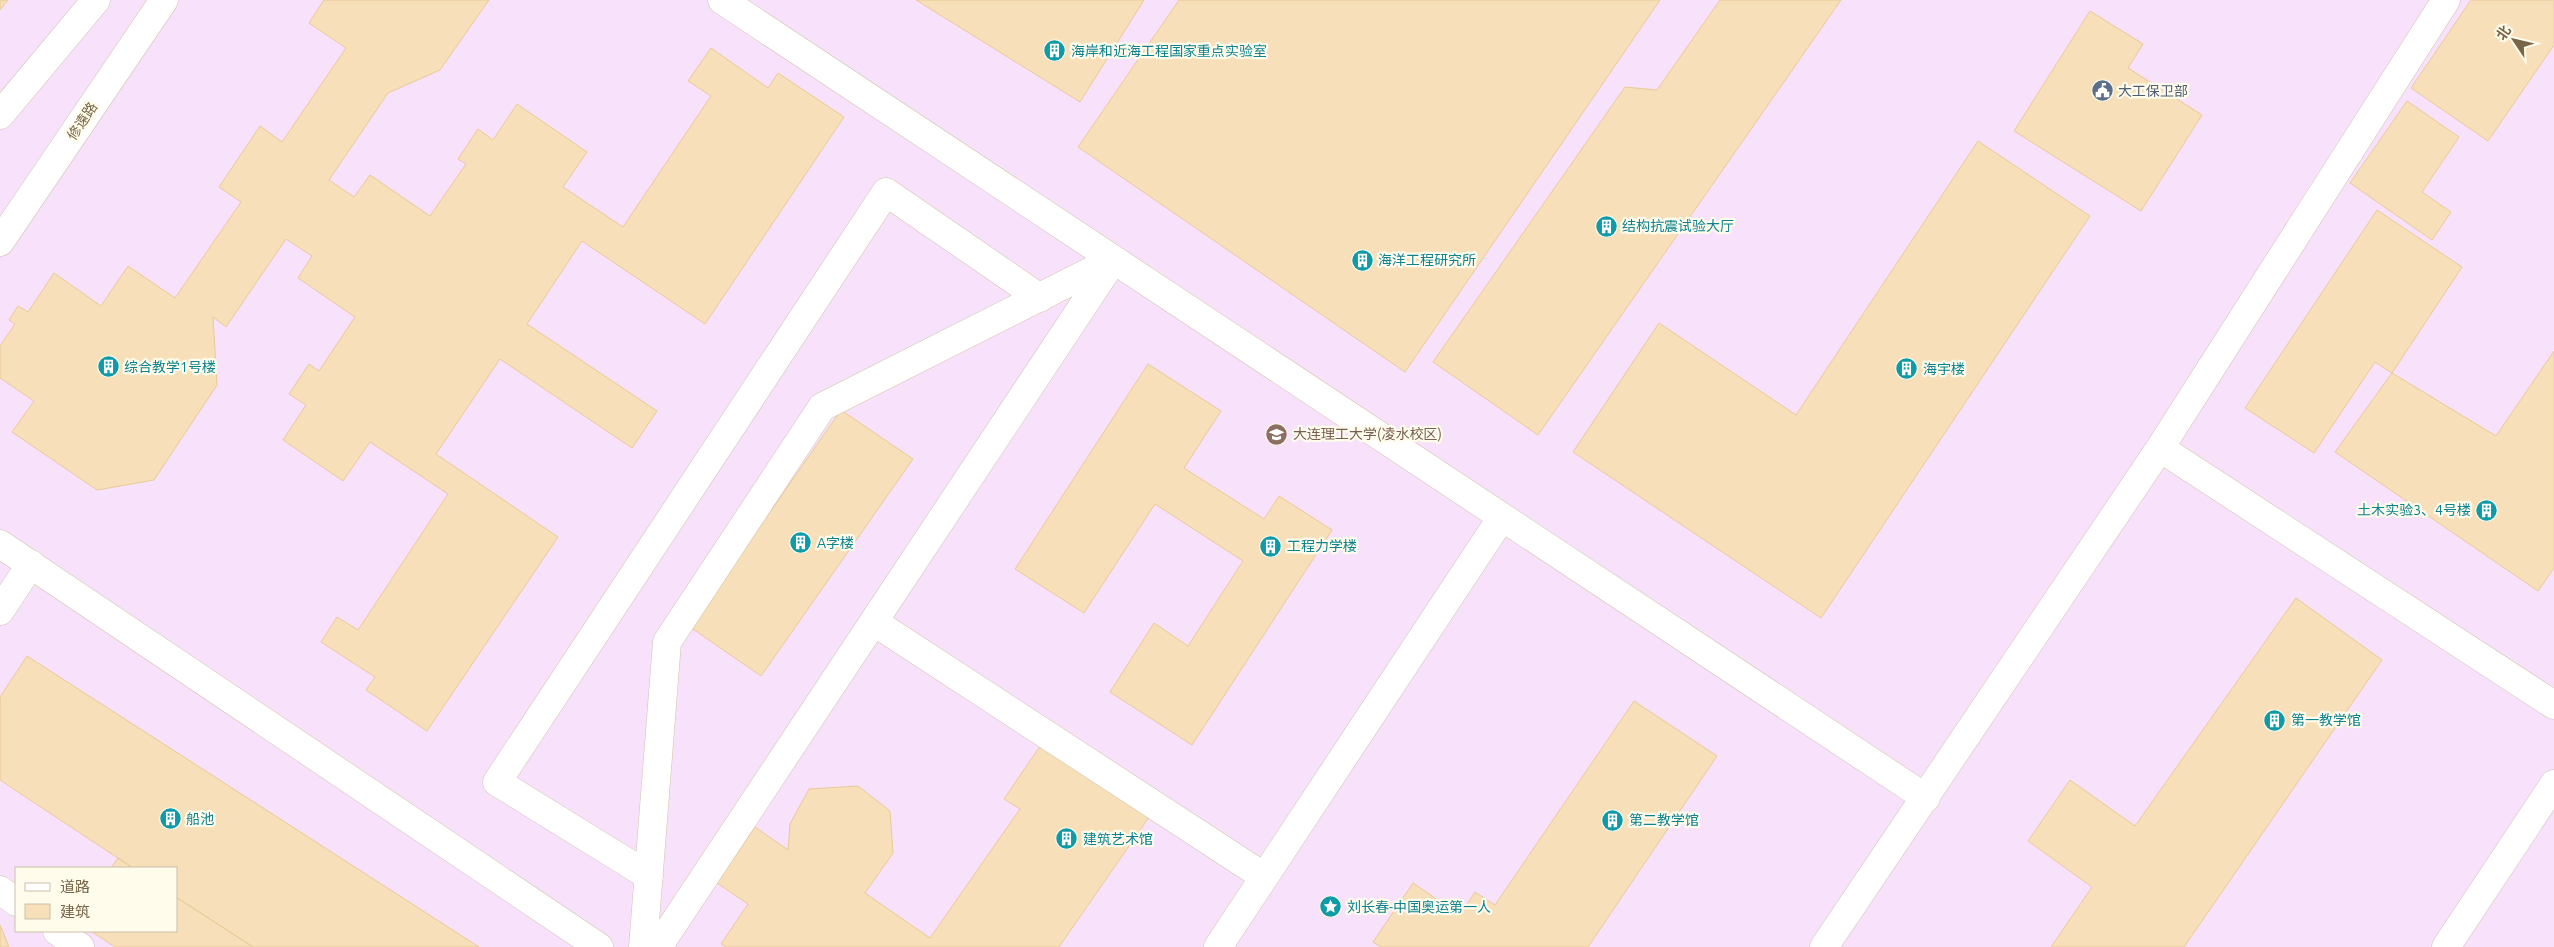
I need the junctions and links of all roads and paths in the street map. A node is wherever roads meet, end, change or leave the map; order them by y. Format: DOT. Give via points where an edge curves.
graph roads {
  1 [pos="96,0"];
  2 [pos="164,0"];
  3 [pos="722,0"];
  4 [pos="2446,0"];
  5 [pos="751,8"];
  6 [pos="0,115"];
  7 [pos="0,242"];
  8 [pos="1113,260"];
  9 [pos="1040,298"];
  10 [pos="2160,448"];
  11 [pos="1502,517"];
  12 [pos="0,544"];
  13 [pos="31,564"];
  14 [pos="0,610"];
  15 [pos="874,622"];
  16 [pos="2554,705"];
  17 [pos="2554,784"];
  18 [pos="1926,798"];
  19 [pos="648,876"];
  20 [pos="1263,876"];
  21 [pos="0,890"];
  22 [pos="15,901"];
  23 [pos="58,932"];
  24 [pos="80,947"];
  25 [pos="600,947"];
  26 [pos="642,947"];
  27 [pos="658,947"];
  28 [pos="1218,947"];
  29 [pos="1824,947"];
  30 [pos="2446,947"];
  1 -- 6 [label="street"];
  2 -- 7 [label="street, 修遠路"];
  3 -- 5 [label="street"];
  4 -- 10 [label="street"];
  5 -- 8 [label="street"];
  8 -- 9 [label="street"];
  8 -- 11 [label="street"];
  8 -- 15 [label="street"];
  9 -- 19 [label="street" via="822,408 667,642"];
  9 -- 19 [label="street" via="886,192 497,782"];
  10 -- 16 [label="street"];
  10 -- 18 [label="street"];
  11 -- 18 [label="street"];
  11 -- 20 [label="street"];
  12 -- 13 [label="street"];
  13 -- 14 [label="street"];
  13 -- 25 [label="street"];
  15 -- 20 [label="street"];
  15 -- 27 [label="street"];
  17 -- 30 [label="street"];
  18 -- 29 [label="street"];
  19 -- 26 [label="street"];
  20 -- 28 [label="street"];
  21 -- 22 [label="street"];
  23 -- 24 [label="street"];
}
